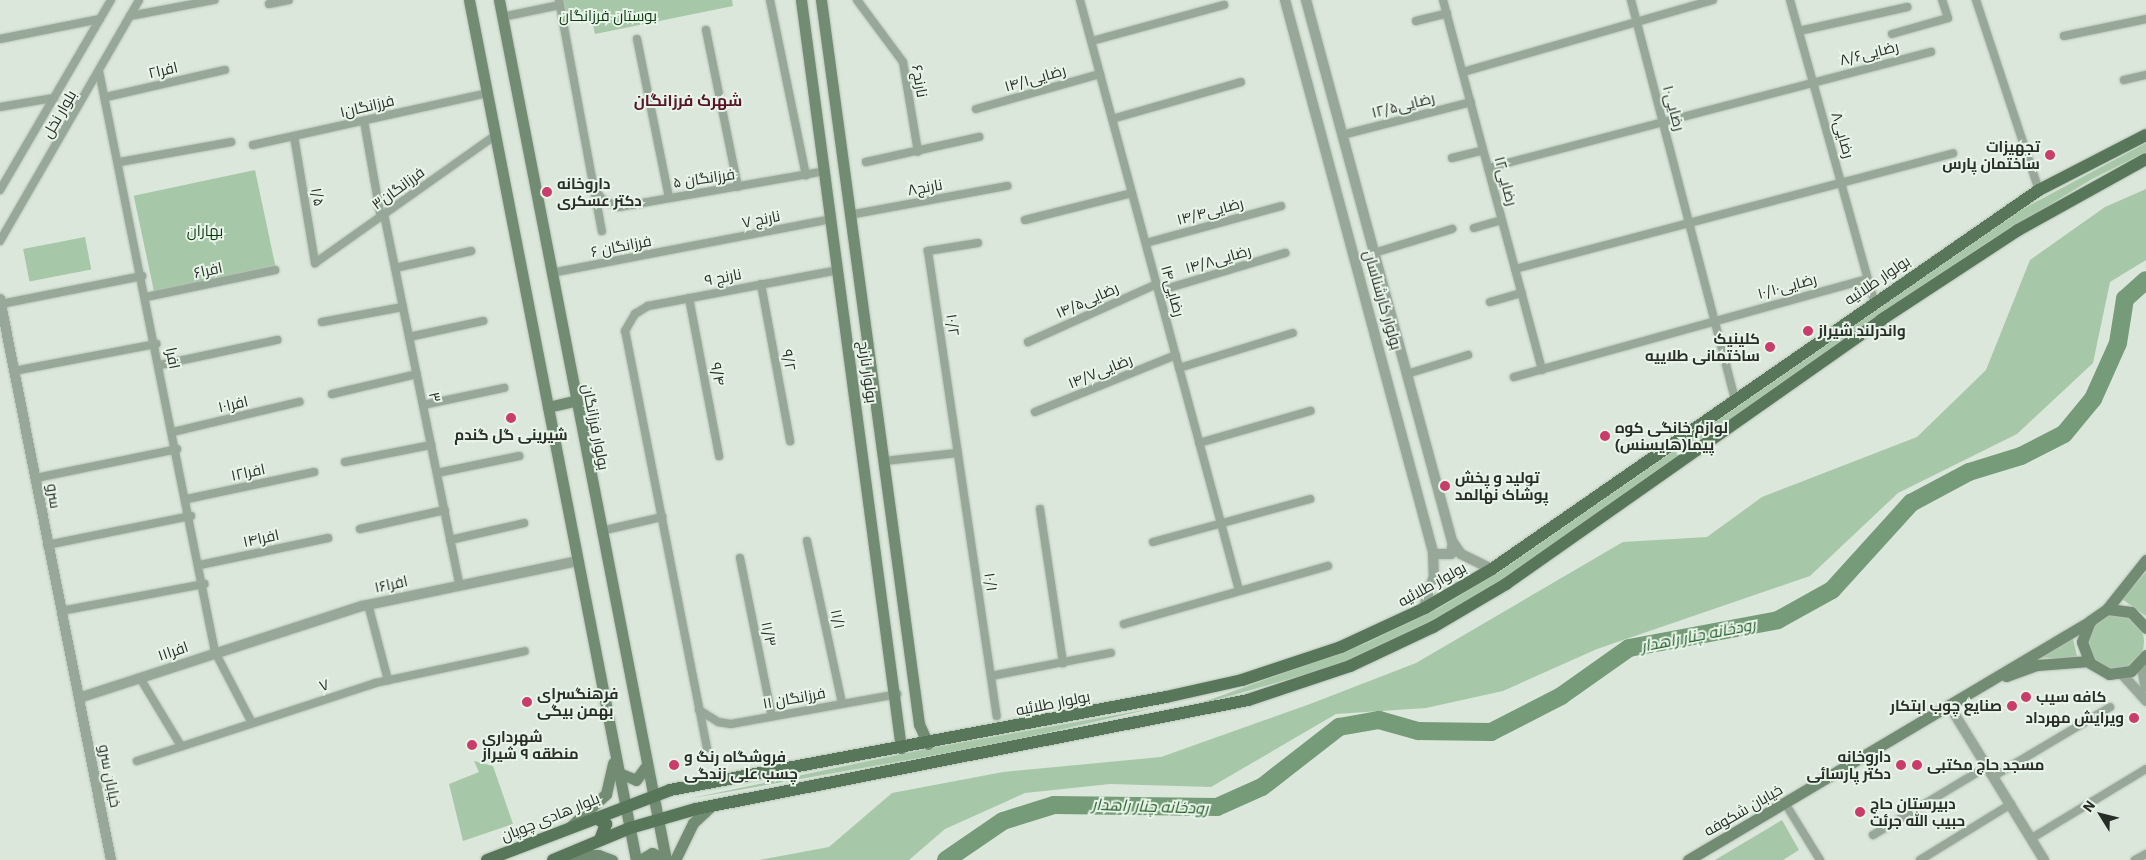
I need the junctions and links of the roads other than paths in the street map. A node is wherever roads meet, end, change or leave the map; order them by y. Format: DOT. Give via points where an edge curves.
graph roads {
  1 [pos="111,0"];
  2 [pos="139,0"];
  3 [pos="214,0"];
  4 [pos="289,0"];
  5 [pos="470,0"];
  6 [pos="499,0"];
  7 [pos="770,0"];
  8 [pos="801,0"];
  9 [pos="821,0"];
  10 [pos="857,0"];
  11 [pos="1080,0"];
  12 [pos="1284,0"];
  13 [pos="1306,0"];
  14 [pos="1443,0"];
  15 [pos="1631,0"];
  16 [pos="1712,0"];
  17 [pos="1790,0"];
  18 [pos="1942,0"];
  19 [pos="1976,0"];
  20 [pos="559,2"];
  21 [pos="269,4"];
  22 [pos="1224,5"];
  23 [pos="1906,7"];
  24 [pos="1447,13"];
  25 [pos="130,16"];
  26 [pos="502,17"];
  27 [pos="100,19"];
  28 [pos="1636,19"];
  29 [pos="2146,19"];
  30 [pos="1416,22"];
  31 [pos="706,30"];
  32 [pos="1799,31"];
  33 [pos="1892,34"];
  34 [pos="2064,36"];
  35 [pos="0,39"];
  36 [pos="637,39"];
  37 [pos="1092,41"];
  38 [pos="1931,52"];
  39 [pos="225,70"];
  40 [pos="99,71"];
  41 [pos="1463,72"];
  42 [pos="1100,74"];
  43 [pos="2146,75"];
  44 [pos="2124,80"];
  45 [pos="1241,82"];
  46 [pos="1813,82"];
  47 [pos="488,93"];
  48 [pos="106,97"];
  49 [pos="54,98"];
  50 [pos="1471,102"];
  51 [pos="0,107"];
  52 [pos="976,109"];
  53 [pos="1112,118"];
  54 [pos="1663,120"];
  55 [pos="364,122"];
  56 [pos="496,135"];
  57 [pos="1342,135"];
  58 [pos="2146,135"];
  59 [pos="294,136"];
  60 [pos="979,137"];
  61 [pos="231,142"];
  62 [pos="253,145"];
  63 [pos="1483,150"];
  64 [pos="918,152"];
  65 [pos="1953,153"];
  66 [pos="1452,158"];
  67 [pos="2146,159"];
  68 [pos="120,162"];
  69 [pos="866,162"];
  70 [pos="1488,168"];
  71 [pos="825,171"];
  72 [pos="806,175"];
  73 [pos="1842,184"];
  74 [pos="1007,186"];
  75 [pos="738,187"];
  76 [pos="594,189"];
  77 [pos="0,190"];
  78 [pos="2039,190"];
  79 [pos="1132,193"];
  80 [pos="669,197"];
  81 [pos="1281,206"];
  82 [pos="849,215"];
  83 [pos="382,216"];
  84 [pos="831,219"];
  85 [pos="1025,220"];
  86 [pos="1502,220"];
  87 [pos="1690,223"];
  88 [pos="1474,228"];
  89 [pos="1452,230"];
  90 [pos="602,231"];
  91 [pos="0,241"];
  92 [pos="978,243"];
  93 [pos="1146,243"];
  94 [pos="696,245"];
  95 [pos="471,251"];
  96 [pos="1285,253"];
  97 [pos="1374,253"];
  98 [pos="315,263"];
  99 [pos="395,268"];
  100 [pos="1516,269"];
  101 [pos="275,270"];
  102 [pos="839,270"];
  103 [pos="551,274"];
  104 [pos="142,276"];
  105 [pos="1867,279"];
  106 [pos="761,284"];
  107 [pos="1158,287"];
  108 [pos="1522,292"];
  109 [pos="146,298"];
  110 [pos="689,298"];
  111 [pos="1874,301"];
  112 [pos="0,302"];
  113 [pos="1490,302"];
  114 [pos="403,307"];
  115 [pos="483,321"];
  116 [pos="1715,321"];
  117 [pos="322,322"];
  118 [pos="1293,333"];
  119 [pos="409,337"];
  120 [pos="277,340"];
  121 [pos="1028,342"];
  122 [pos="156,344"];
  123 [pos="869,352"];
  124 [pos="851,354"];
  125 [pos="1176,355"];
  126 [pos="1468,355"];
  127 [pos="160,365"];
  128 [pos="1179,368"];
  129 [pos="1542,370"];
  130 [pos="14,371"];
  131 [pos="417,374"];
  132 [pos="1407,374"];
  133 [pos="1514,377"];
  134 [pos="504,388"];
  135 [pos="332,394"];
  136 [pos="1735,399"];
  137 [pos="575,401"];
  138 [pos="299,402"];
  139 [pos="423,405"];
  140 [pos="548,407"];
  141 [pos="1310,411"];
  142 [pos="1035,412"];
  143 [pos="174,432"];
  144 [pos="790,441"];
  145 [pos="1199,443"];
  146 [pos="431,444"];
  147 [pos="177,449"];
  148 [pos="958,453"];
  149 [pos="519,456"];
  150 [pos="719,456"];
  151 [pos="884,461"];
  152 [pos="345,462"];
  153 [pos="314,472"];
  154 [pos="437,473"];
  155 [pos="36,478"];
  156 [pos="1310,498"];
  157 [pos="187,499"];
  158 [pos="1040,509"];
  159 [pos="444,510"];
  160 [pos="190,516"];
  161 [pos="662,517"];
  162 [pos="524,523"];
  163 [pos="1221,524"];
  164 [pos="360,529"];
  165 [pos="601,530"];
  166 [pos="328,538"];
  167 [pos="450,540"];
  168 [pos="807,541"];
  169 [pos="1152,542"];
  170 [pos="1453,542"];
  171 [pos="47,545"];
  172 [pos="1433,554"];
  173 [pos="740,558"];
  174 [pos="2146,560"];
  175 [pos="578,561"];
  176 [pos="200,565"];
  177 [pos="1328,566"];
  178 [pos="1492,568"];
  179 [pos="204,584"];
  180 [pos="460,586"];
  181 [pos="1239,590"];
  182 [pos="368,604"];
  183 [pos="1423,609"];
  184 [pos="2107,610"];
  185 [pos="61,611"];
  186 [pos="2090,621"];
  187 [pos="1124,624"];
  188 [pos="2146,628"];
  189 [pos="524,651"];
  190 [pos="215,652"];
  191 [pos="1111,653"];
  192 [pos="2143,659"];
  193 [pos="2088,661"];
  194 [pos="1063,663"];
  195 [pos="2122,674"];
  196 [pos="990,676"];
  197 [pos="140,678"];
  198 [pos="388,680"];
  199 [pos="1994,680"];
  200 [pos="2146,688"];
  201 [pos="897,694"];
  202 [pos="1166,697"];
  203 [pos="79,698"];
  204 [pos="2146,701"];
  205 [pos="842,703"];
  206 [pos="1949,705"];
  207 [pos="2110,707"];
  208 [pos="699,710"];
  209 [pos="772,716"];
  210 [pos="997,716"];
  211 [pos="1169,717"];
  212 [pos="252,723"];
  213 [pos="919,724"];
  214 [pos="902,728"];
  215 [pos="613,744"];
  216 [pos="928,744"];
  217 [pos="181,746"];
  218 [pos="707,748"];
  219 [pos="901,748"];
  220 [pos="137,761"];
  221 [pos="647,765"];
  222 [pos="1988,766"];
  223 [pos="2146,769"];
  224 [pos="619,773"];
  225 [pos="1994,776"];
  226 [pos="691,786"];
  227 [pos="653,795"];
  228 [pos="1785,803"];
  229 [pos="625,804"];
  230 [pos="2011,804"];
  231 [pos="710,807"];
  232 [pos="696,809"];
  233 [pos="596,818"];
  234 [pos="658,819"];
  235 [pos="630,828"];
  236 [pos="567,829"];
  237 [pos="1873,834"];
  238 [pos="2032,838"];
  239 [pos="600,840"];
  240 [pos="2146,854"];
  241 [pos="566,855"];
  242 [pos="111,860"];
  243 [pos="488,860"];
  244 [pos="553,860"];
  245 [pos="612,860"];
  246 [pos="638,860"];
  247 [pos="669,860"];
  248 [pos="1688,860"];
  249 [pos="1820,860"];
  250 [pos="1920,860"];
  251 [pos="2044,860"];
  252 [pos="2136,860"];
  1 -- 27 [label="street, بلوار نخل"];
  2 -- 25 [label="street, بلوار نخل"];
  3 -- 25 [label="street"];
  4 -- 21 [label="street"];
  5 -- 47 [label="main road"];
  6 -- 26 [label="main road, بولوار فرزانگان"];
  7 -- 72 [label="street"];
  8 -- 71 [label="main road, بولوار نارنج"];
  9 -- 82 [label="main road, بولوار نارنج"];
  10 -- 64 [label="street, نارنج۶" via="903,62"];
  11 -- 37 [label="street, رضایی۱۴"];
  12 -- 172 [label="street, بولوار کارشناسان"];
  13 -- 57 [label="street, بولوار کارشناسان"];
  14 -- 24 [label="street, رضایی۱۲"];
  15 -- 28 [label="street, رضایی۱۰"];
  16 -- 28 [label="street"];
  17 -- 32 [label="street, رضایی۸"];
  18 -- 33 [label="street" via="1948,18"];
  19 -- 78 [label="street"];
  20 -- 26 [label="street"];
  20 -- 76 [label="street"];
  22 -- 37 [label="street"];
  23 -- 32 [label="street"];
  24 -- 30 [label="street"];
  24 -- 41 [label="street, رضایی۱۲"];
  25 -- 40 [label="street, بلوار نخل"];
  26 -- 103 [label="main road, بولوار فرزانگان"];
  27 -- 35 [label="street"];
  27 -- 49 [label="street, بلوار نخل"];
  28 -- 41 [label="street"];
  28 -- 54 [label="street, رضایی۱۰"];
  29 -- 34 [label="street"];
  31 -- 75 [label="street"];
  32 -- 46 [label="street, رضایی۸"];
  36 -- 80 [label="street"];
  37 -- 42 [label="street, رضایی۱۴"];
  38 -- 46 [label="street, رضایی۸/۶"];
  39 -- 48 [label="street, ۲افرا"];
  40 -- 48 [label="street, افرا"];
  40 -- 91 [label="street, بلوار نخل"];
  41 -- 50 [label="street, رضایی۱۲"];
  42 -- 52 [label="street, ۱۴/۱رضایی"];
  42 -- 53 [label="street, رضایی۱۴"];
  43 -- 44 [label="street"];
  45 -- 53 [label="street"];
  46 -- 54 [label="street, رضایی۸/۶"];
  46 -- 73 [label="street, رضایی۸"];
  47 -- 55 [label="street, فرزانگان۱"];
  47 -- 56 [label="main road"];
  48 -- 68 [label="street, افرا"];
  49 -- 51 [label="street"];
  49 -- 77 [label="street, بلوار نخل"];
  50 -- 57 [label="street, رضایی۱۲/۵"];
  50 -- 63 [label="street, رضایی۱۲"];
  53 -- 79 [label="street, رضایی۱۴"];
  54 -- 70 [label="street, رضایی۸/۶"];
  54 -- 87 [label="street, رضایی۱۰"];
  55 -- 59 [label="street, فرزانگان۱"];
  55 -- 83 [label="street, ۳"];
  56 -- 83 [label="street, فرزانگان۳"];
  56 -- 140 [label="main road"];
  57 -- 97 [label="street, بولوار کارشناسان"];
  58 -- 78 [label="main road, بولوار طلائیه"];
  59 -- 62 [label="street, فرزانگان۱"];
  59 -- 98 [label="street, ۱/۵"];
  60 -- 64 [label="street"];
  61 -- 68 [label="street"];
  63 -- 66 [label="street"];
  63 -- 70 [label="street, رضایی۱۲"];
  64 -- 69 [label="street"];
  65 -- 73 [label="street"];
  67 -- 211 [label="main road" via="2010,235 1506,584 1434,627 1294,686"];
  68 -- 104 [label="street, افرا"];
  70 -- 86 [label="street, رضایی۱۲"];
  71 -- 72 [label="street, فرزانگان ۵"];
  71 -- 84 [label="main road, بولوار نارنج"];
  72 -- 75 [label="street, فرزانگان ۵"];
  73 -- 87 [label="street"];
  73 -- 105 [label="street, رضایی۸"];
  74 -- 82 [label="street, نارنج۸"];
  75 -- 80 [label="street, فرزانگان ۵"];
  76 -- 80 [label="street, فرزانگان ۵" via="603,200 619,207"];
  76 -- 90 [label="street"];
  78 -- 111 [label="main road, بولوار طلائیه"];
  79 -- 85 [label="street"];
  79 -- 93 [label="street, رضایی۱۴"];
  81 -- 93 [label="street, رضایی۱۴/۴"];
  82 -- 123 [label="main road, بولوار نارنج"];
  83 -- 98 [label="street, فرزانگان۳"];
  83 -- 99 [label="street, ۳"];
  84 -- 94 [label="street, نارنج ۷"];
  84 -- 102 [label="main road, بولوار نارنج"];
  86 -- 88 [label="street"];
  86 -- 100 [label="street, رضایی۱۲"];
  87 -- 100 [label="street"];
  87 -- 116 [label="street, رضایی۱۰"];
  89 -- 97 [label="street"];
  92 -- 148 [label="street, ۱۰/۲" via="928,251"];
  93 -- 107 [label="street, رضایی۱۴"];
  94 -- 103 [label="street, فرزانگان ۶"];
  95 -- 99 [label="street"];
  96 -- 107 [label="street, رضایی۱۴/۸"];
  97 -- 132 [label="street, بولوار کارشناسان"];
  99 -- 114 [label="street, ۳"];
  100 -- 108 [label="street, رضایی۱۲"];
  101 -- 109 [label="street, ۶افرا"];
  102 -- 106 [label="street, نارنج ۹"];
  102 -- 124 [label="main road, بولوار نارنج"];
  103 -- 137 [label="main road, بولوار فرزانگان"];
  104 -- 109 [label="street, افرا"];
  104 -- 112 [label="street"];
  105 -- 111 [label="street, رضایی۸"];
  105 -- 116 [label="street, رضایی۱۰/۱۰"];
  106 -- 110 [label="street, نارنج ۹"];
  106 -- 144 [label="street, ۹/۲"];
  107 -- 121 [label="street, رضایی۱۴/۵"];
  107 -- 125 [label="street, رضایی۱۴"];
  108 -- 113 [label="street"];
  108 -- 129 [label="street, رضایی۱۲"];
  109 -- 122 [label="street, افرا"];
  110 -- 150 [label="street, ۹/۴"];
  110 -- 161 [label="street, نارنج ۹" via="648,306 635,314 625,331"];
  111 -- 136 [label="main road, بولوار طلائیه"];
  112 -- 130 [label="street, سرو"];
  114 -- 117 [label="street"];
  114 -- 119 [label="street, ۳"];
  115 -- 119 [label="street"];
  116 -- 129 [label="street, رضایی۱۰/۱۰"];
  116 -- 136 [label="street, رضایی۱۰"];
  118 -- 128 [label="street"];
  119 -- 131 [label="street, ۳"];
  120 -- 127 [label="street"];
  122 -- 127 [label="street, افرا"];
  122 -- 130 [label="street"];
  123 -- 124 [label="main road"];
  123 -- 151 [label="main road, بولوار نارنج"];
  124 -- 201 [label="main road, بولوار نارنج"];
  125 -- 128 [label="street, رضایی۱۴"];
  125 -- 142 [label="street, رضایی۱۴/۷"];
  126 -- 132 [label="street"];
  127 -- 143 [label="street, افرا"];
  128 -- 145 [label="street, رضایی۱۴"];
  129 -- 133 [label="street, رضایی۱۰/۱۰"];
  130 -- 155 [label="street, سرو"];
  131 -- 135 [label="street"];
  131 -- 139 [label="street, ۳"];
  132 -- 170 [label="street, بولوار کارشناسان"];
  134 -- 139 [label="street"];
  136 -- 178 [label="main road, بولوار طلائیه"];
  137 -- 140 [label="main road"];
  137 -- 165 [label="main road, بولوار فرزانگان"];
  138 -- 143 [label="street, ۱۰افرا"];
  139 -- 146 [label="street, ۳"];
  140 -- 175 [label="main road"];
  141 -- 145 [label="street"];
  143 -- 147 [label="street, افرا"];
  145 -- 163 [label="street, رضایی۱۴"];
  146 -- 152 [label="street"];
  146 -- 154 [label="street, ۳"];
  147 -- 155 [label="street"];
  147 -- 157 [label="street, افرا"];
  148 -- 151 [label="street"];
  148 -- 196 [label="street, ۱۰/۱"];
  149 -- 154 [label="street"];
  151 -- 213 [label="main road, بولوار نارنج"];
  153 -- 157 [label="street, ۱۲افرا"];
  154 -- 159 [label="street, ۳"];
  155 -- 171 [label="street, سرو"];
  156 -- 163 [label="street"];
  157 -- 160 [label="street, افرا"];
  158 -- 194 [label="street"];
  159 -- 164 [label="street"];
  159 -- 167 [label="street, ۳"];
  160 -- 171 [label="street"];
  160 -- 176 [label="street, افرا"];
  161 -- 165 [label="street"];
  161 -- 208 [label="street"];
  162 -- 167 [label="street"];
  163 -- 169 [label="street"];
  163 -- 181 [label="street, رضایی۱۴"];
  165 -- 221 [label="main road, بولوار فرزانگان"];
  166 -- 176 [label="street, ۱۴افرا"];
  167 -- 180 [label="street, ۳"];
  168 -- 205 [label="street, ۱۱/۱"];
  170 -- 172 [label="street" via="1451,554"];
  170 -- 178 [label="street" via="1460,554"];
  171 -- 185 [label="street, سرو"];
  172 -- 183 [label="street, بولوار کارشناسان" via="1434,576"];
  173 -- 209 [label="street, ۱۱/۳"];
  174 -- 184 [label="main road"];
  175 -- 180 [label="street, ۱۶افرا"];
  175 -- 215 [label="main road"];
  176 -- 179 [label="street, افرا"];
  177 -- 181 [label="street"];
  178 -- 183 [label="main road, بولوار طلائیه"];
  179 -- 185 [label="street"];
  179 -- 190 [label="street, افرا"];
  180 -- 182 [label="street, ۱۶افرا"];
  181 -- 187 [label="street"];
  182 -- 190 [label="street, ۱۶افرا"];
  182 -- 198 [label="street"];
  183 -- 202 [label="main road, بولوار طلائیه" via="1288,667"];
  184 -- 186 [label="main road, خیابان شکوفه"];
  184 -- 188 [label="main road" via="2129,611"];
  185 -- 203 [label="street, سرو"];
  186 -- 193 [label="main road" via="2082,639"];
  186 -- 199 [label="main road, خیابان شکوفه"];
  189 -- 198 [label="street, ۷"];
  190 -- 197 [label="street, افرا۱۱"];
  190 -- 212 [label="street, افرا"];
  191 -- 194 [label="street"];
  192 -- 195 [label="main road"];
  192 -- 200 [label="street"];
  193 -- 195 [label="main road" via="2104,673"];
  193 -- 199 [label="main road, خیابان شکوفه" via="2037,665"];
  194 -- 196 [label="street"];
  195 -- 204 [label="street"];
  196 -- 210 [label="street, ۱۰/۱"];
  197 -- 203 [label="street, افرا۱۱"];
  197 -- 217 [label="street"];
  198 -- 212 [label="street, ۷"];
  199 -- 206 [label="main road, خیابان شکوفه"];
  201 -- 205 [label="street, فرزانگان ۱۱"];
  201 -- 214 [label="main road, بولوار نارنج"];
  202 -- 211 [label="main road"];
  202 -- 216 [label="main road, بولوار طلائیه"];
  203 -- 242 [label="street, خیابان سرو"];
  205 -- 209 [label="street, فرزانگان ۱۱"];
  206 -- 222 [label="street"];
  206 -- 228 [label="main road, خیابان شکوفه"];
  207 -- 225 [label="street"];
  208 -- 209 [label="street, فرزانگان ۱۱" via="718,722 731,724"];
  208 -- 218 [label="street"];
  211 -- 231 [label="main road"];
  212 -- 217 [label="street, ۷"];
  213 -- 214 [label="main road" via="912,732"];
  213 -- 216 [label="main road, بولوار نارنج"];
  214 -- 219 [label="main road, بولوار نارنج"];
  215 -- 224 [label="main road"];
  215 -- 236 [label="main road" via="612,779 606,794"];
  216 -- 219 [label="main road, بولوار طلائیه"];
  217 -- 220 [label="street, ۷"];
  219 -- 226 [label="main road, بولوار طلائیه"];
  221 -- 224 [label="main road" via="636,780"];
  221 -- 227 [label="main road, بولوار فرزانگان"];
  222 -- 225 [label="street"];
  222 -- 237 [label="street"];
  223 -- 238 [label="street"];
  224 -- 229 [label="main road"];
  225 -- 230 [label="street"];
  226 -- 227 [label="main road, بولوار طلائیه"];
  226 -- 232 [label="main road" via="684,800"];
  227 -- 229 [label="main road, بولوار طلائیه"];
  227 -- 234 [label="main road, بولوار فرزانگان"];
  228 -- 248 [label="main road, خیابان شکوفه"];
  228 -- 249 [label="street"];
  229 -- 233 [label="main road, بلوار هادی چوپان"];
  229 -- 235 [label="main road"];
  230 -- 238 [label="street"];
  230 -- 250 [label="street"];
  231 -- 232 [label="main road"];
  231 -- 247 [label="main road" via="693,823"];
  232 -- 234 [label="main road"];
  233 -- 236 [label="main road, بلوار هادی چوپان"];
  233 -- 239 [label="main road" via="606,824"];
  234 -- 235 [label="main road"];
  234 -- 247 [label="main road, بولوار فرزانگان"];
  235 -- 239 [label="main road"];
  235 -- 246 [label="main road"];
  236 -- 243 [label="main road, بلوار هادی چوپان"];
  238 -- 251 [label="street"];
  239 -- 241 [label="main road"];
  240 -- 252 [label="street"];
  241 -- 244 [label="main road"];
  241 -- 245 [label="main road" via="598,855"];
  246 -- 247 [label="main road" via="652,853"];
}
